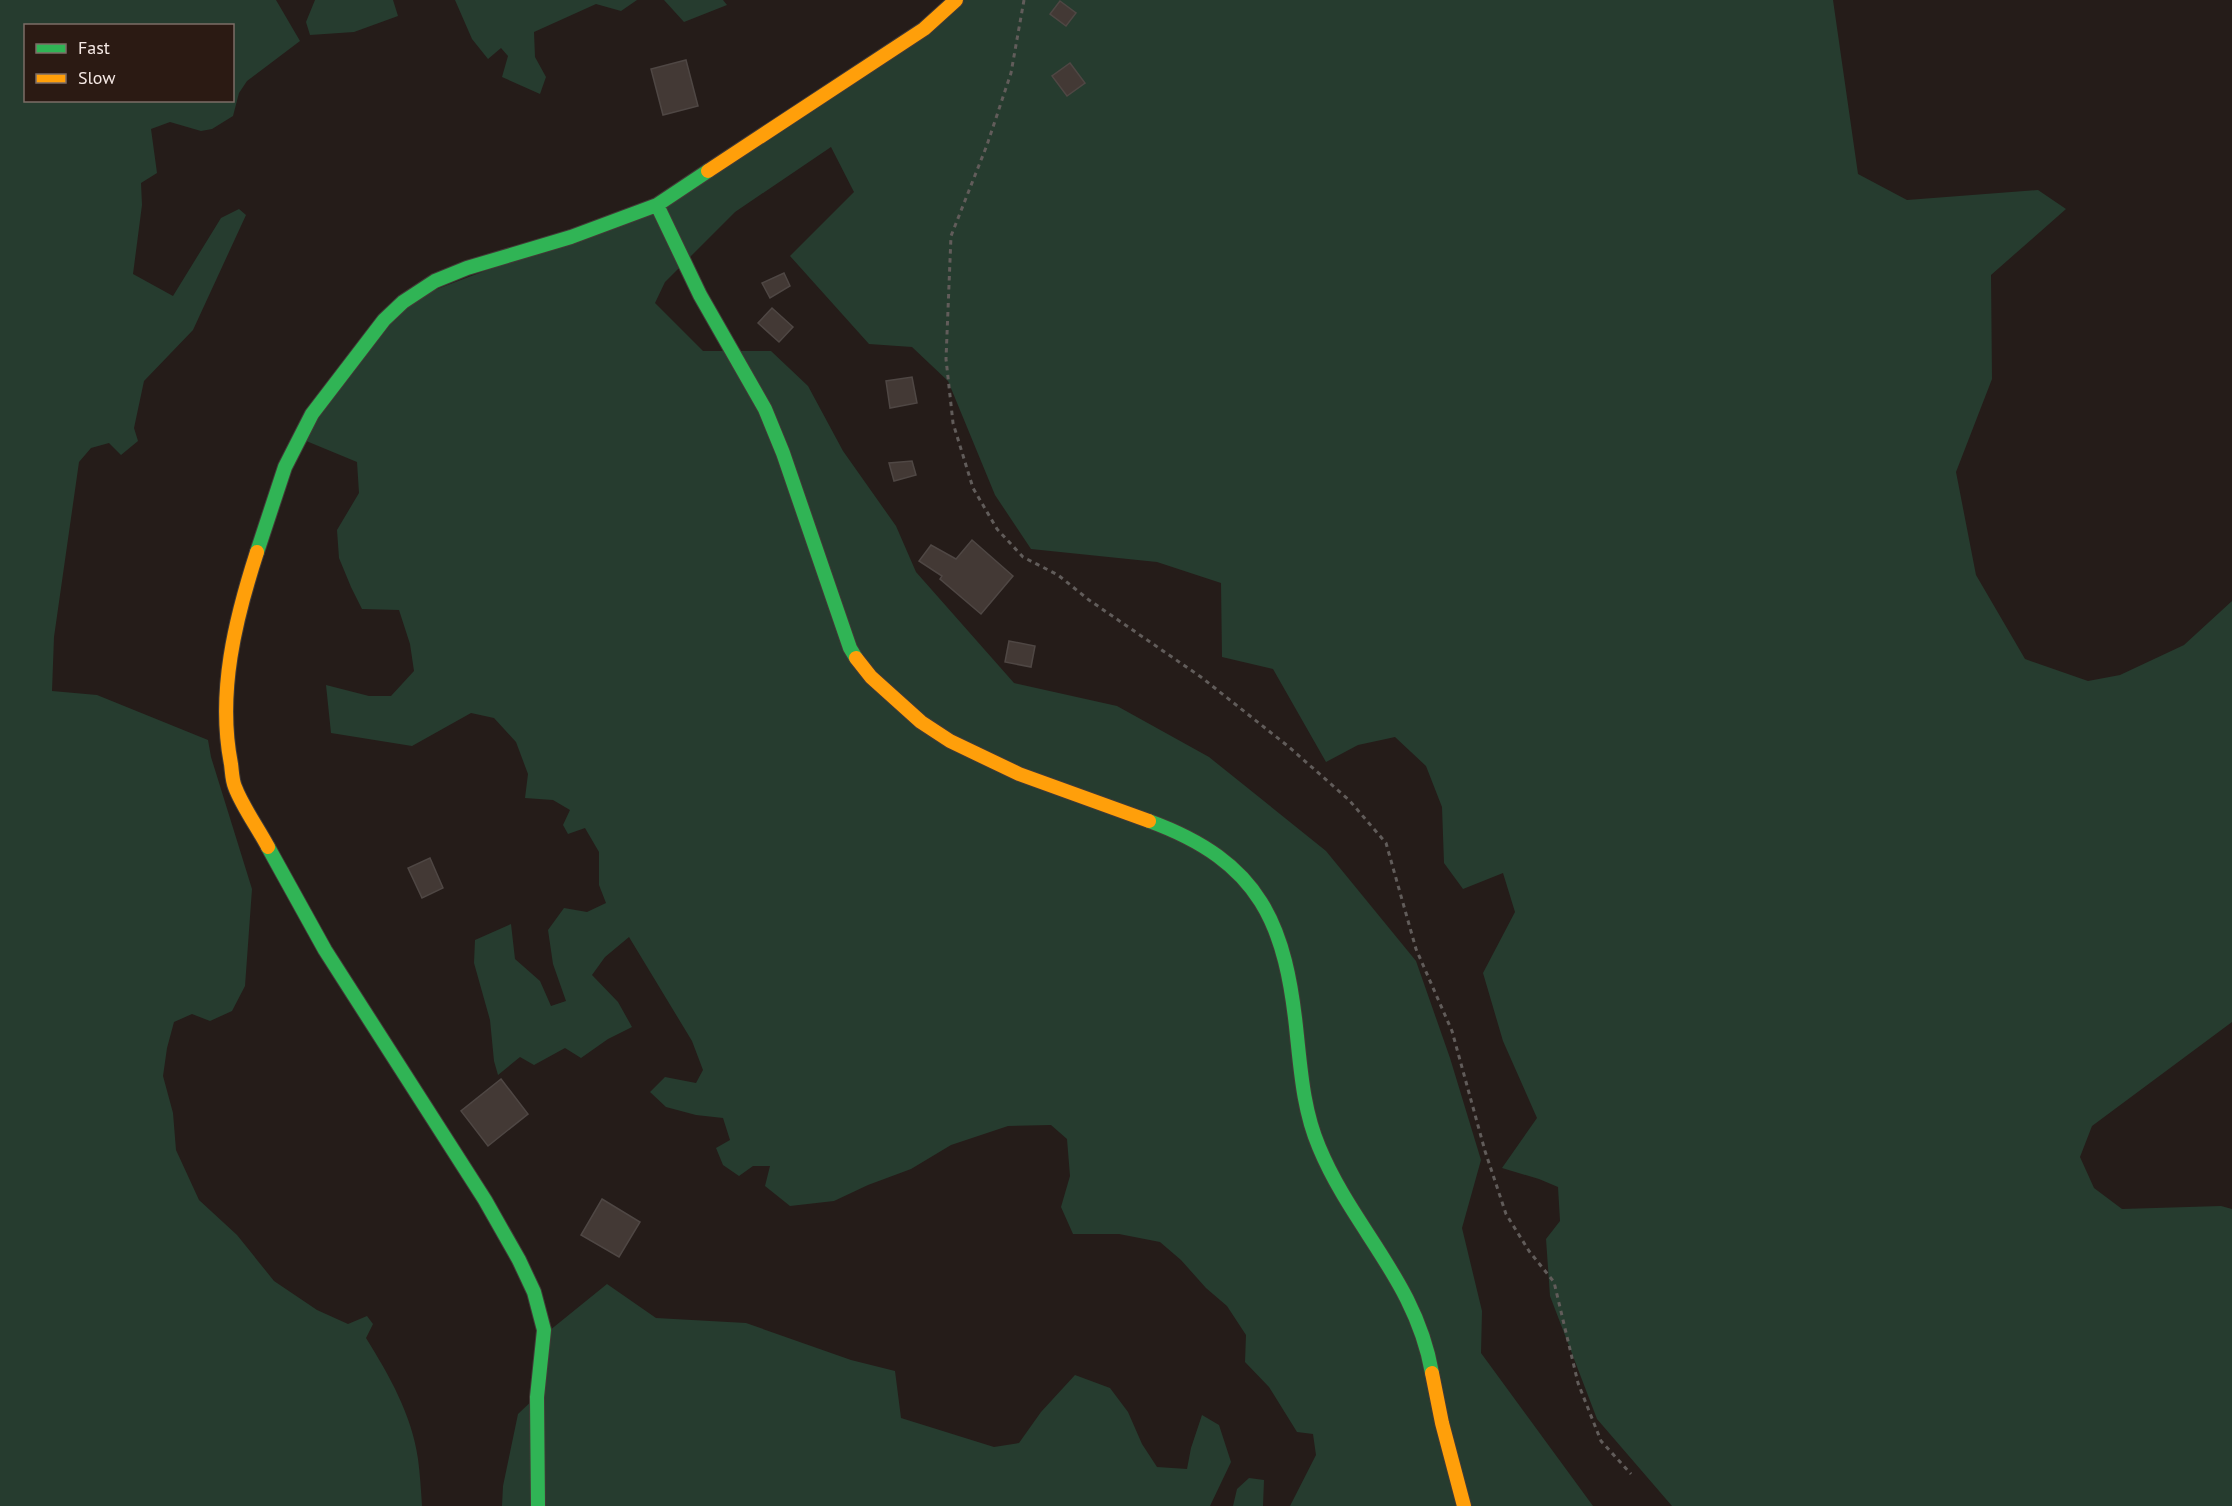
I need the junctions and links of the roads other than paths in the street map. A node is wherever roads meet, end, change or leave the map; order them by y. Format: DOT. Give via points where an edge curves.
graph roads {
  1 [pos="956,0"];
  2 [pos="657,205"];
  3 [pos="538,1506"];
  4 [pos="1464,1506"];
  1 -- 2 [label="street" via="908,40"];
  2 -- 3 [label="street" via="435,281 384,320 312,414 285,467 247,584 226,683 225,720 235,787 325,950 484,1200 536,1295 544,1326 538,1382"];
  2 -- 4 [label="street" via="700,295 765,409 860,667 928,727 974,754 1180,831 1202,843 1241,875 1260,900 1287,956 1306,1107 1314,1134 1339,1190 1383,1256 1421,1327"];
}
